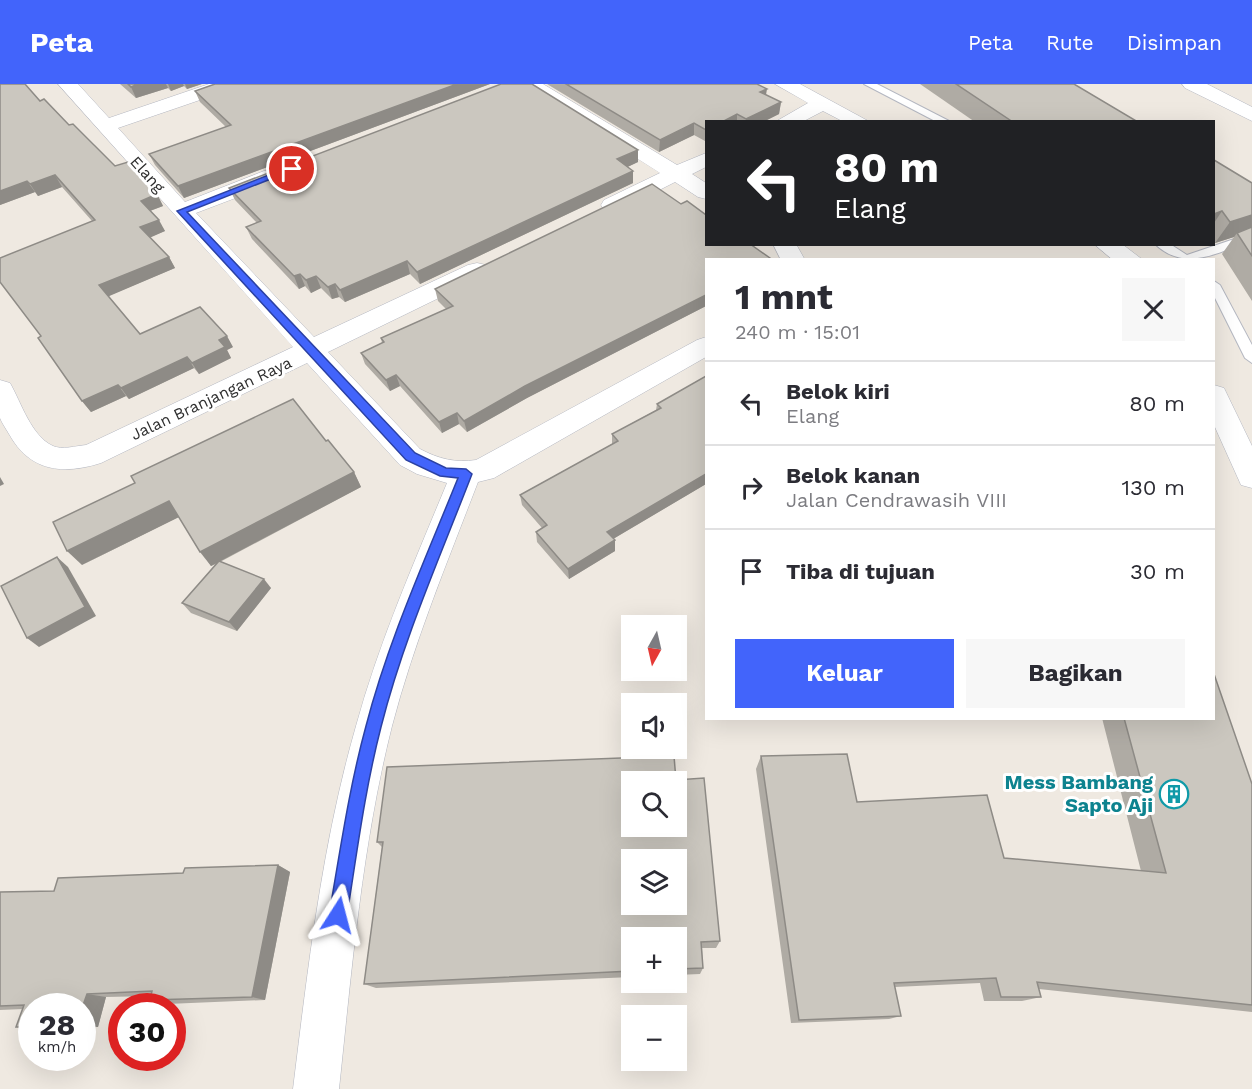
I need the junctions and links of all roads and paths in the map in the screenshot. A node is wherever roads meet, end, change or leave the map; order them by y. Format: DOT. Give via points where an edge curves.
graph roads {
  1 [pos="68,84"];
  2 [pos="228,84"];
  3 [pos="530,84"];
  4 [pos="785,84"];
  5 [pos="869,84"];
  6 [pos="1192,84"];
  7 [pos="1226,84"];
  8 [pos="1252,98"];
  9 [pos="824,103"];
  10 [pos="1252,115"];
  11 [pos="789,120"];
  12 [pos="856,120"];
  13 [pos="942,120"];
  14 [pos="105,126"];
  15 [pos="705,159"];
  16 [pos="292,169"];
  17 [pos="677,173"];
  18 [pos="705,191"];
  19 [pos="181,211"];
  20 [pos="591,215"];
  21 [pos="1252,236"];
  22 [pos="1108,246"];
  23 [pos="1164,246"];
  24 [pos="1128,258"];
  25 [pos="1184,258"];
  26 [pos="1189,258"];
  27 [pos="494,262"];
  28 [pos="1215,287"];
  29 [pos="705,347"];
  30 [pos="311,350"];
  31 [pos="1252,358"];
  32 [pos="0,390"];
  33 [pos="1215,397"];
  34 [pos="466,474"];
  35 [pos="1252,477"];
  36 [pos="316,1089"];
  1 -- 14 [label="street, Elang"];
  2 -- 14 [label="street"];
  3 -- 17 [label="street"];
  4 -- 9 [label="street"];
  5 -- 13 [label="lane"];
  6 -- 10 [label="street"];
  7 -- 8 [label="street"];
  9 -- 11 [label="street"];
  9 -- 12 [label="street"];
  14 -- 19 [label="street, Elang"];
  15 -- 17 [label="street"];
  16 -- 19 [label="street"];
  17 -- 18 [label="street"];
  17 -- 20 [label="street"];
  19 -- 30 [label="street, Elang"];
  21 -- 26 [label="lane"];
  22 -- 24 [label="street"];
  23 -- 25 [label="lane"];
  27 -- 30 [label="street, Jalan Branjangan Raya"];
  28 -- 31 [label="lane"];
  29 -- 34 [label="street" via="495,464"];
  30 -- 32 [label="street, Jalan Branjangan Raya" via="91,455 71,459 38,454"];
  30 -- 34 [label="street, Elang" via="410,457 444,473"];
  33 -- 35 [label="street"];
  34 -- 36 [label="street" via="399,644 374,726 356,803 331,960"];
}
